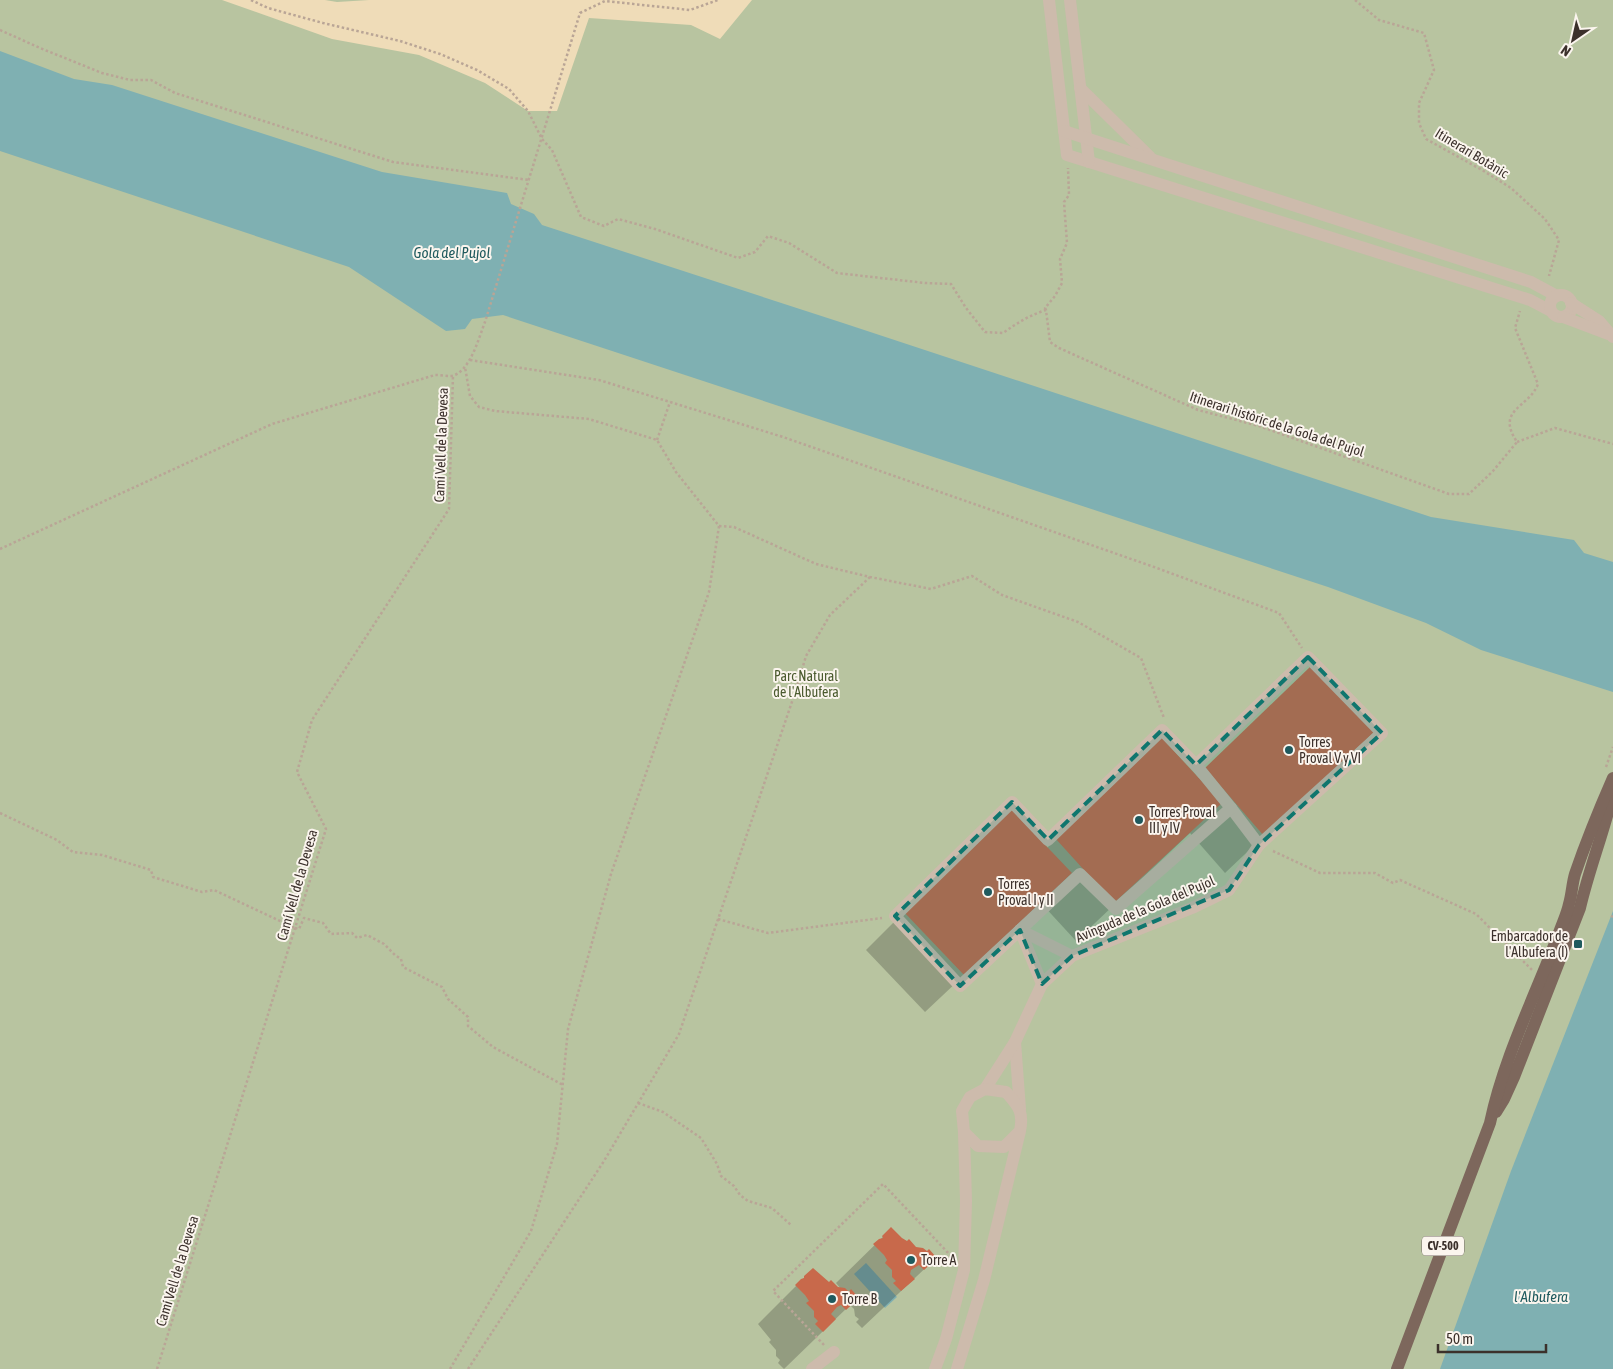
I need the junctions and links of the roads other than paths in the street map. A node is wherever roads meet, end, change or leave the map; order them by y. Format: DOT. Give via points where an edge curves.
graph roads {
  1 [pos="1049,0"];
  2 [pos="1070,0"];
  3 [pos="1080,88"];
  4 [pos="1064,130"];
  5 [pos="1086,138"];
  6 [pos="1152,158"];
  7 [pos="1089,162"];
  8 [pos="1557,296"];
  9 [pos="1571,303"];
  10 [pos="1551,311"];
  11 [pos="1563,317"];
  12 [pos="1612,336"];
  13 [pos="1196,765"];
  14 [pos="1613,778"];
  15 [pos="1613,793"];
  16 [pos="1231,808"];
  17 [pos="1259,845"];
  18 [pos="1020,930"];
  19 [pos="1072,956"];
  20 [pos="1042,984"];
  21 [pos="1015,1042"];
  22 [pos="986,1089"];
  23 [pos="1020,1108"];
  24 [pos="1490,1123"];
  25 [pos="1020,1131"];
  26 [pos="964,1132"];
  27 [pos="829,1348"];
  28 [pos="812,1369"];
  29 [pos="935,1369"];
  30 [pos="958,1369"];
  31 [pos="1397,1369"];
  1 -- 4 [label="street"];
  2 -- 3 [label="street"];
  3 -- 5 [label="street"];
  3 -- 6 [label="street"];
  4 -- 5 [label="street"];
  4 -- 7 [label="street" via="1067,155"];
  5 -- 6 [label="street"];
  5 -- 7 [label="street"];
  6 -- 8 [label="street" via="1532,277"];
  7 -- 10 [label="street" via="1524,299"];
  8 -- 9 [label="street" via="1568,297"];
  8 -- 10 [label="street" via="1550,304"];
  9 -- 11 [label="street" via="1569,313"];
  9 -- 12 [label="street" via="1598,321"];
  10 -- 11 [label="street"];
  11 -- 12 [label="street"];
  13 -- 16 [label="street"];
  13 -- 17 [label="street, Avinguda de la Gola del Pujol" via="1308,657 1382,733"];
  13 -- 18 [label="street, Avinguda de la Gola del Pujol" via="1162,730 1048,840 1012,802 895,916 960,986"];
  14 -- 24 [label="main road, CV-500" via="1575,876 1569,906 1496,1092"];
  15 -- 24 [label="main road, CV-500" via="1580,908 1514,1077"];
  16 -- 17 [label="street"];
  16 -- 18 [label="street, Avinguda de la Gola del Pujol" via="1116,909 1080,874"];
  17 -- 19 [label="street, Avinguda de la Gola del Pujol" via="1229,890"];
  18 -- 19 [label="street, Avinguda de la Gola del Pujol"];
  18 -- 20 [label="street"];
  19 -- 20 [label="street, Avinguda de la Gola del Pujol"];
  20 -- 21 [label="street, Avinguda de la Gola del Pujol"];
  21 -- 22 [label="street, Avinguda de la Gola del Pujol"];
  21 -- 23 [label="street, Avinguda de la Gola del Pujol"];
  22 -- 23 [label="street" via="1006,1092"];
  22 -- 26 [label="street" via="970,1097 962,1111"];
  23 -- 25 [label="street"];
  24 -- 31 [label="main road, CV-500"];
  25 -- 26 [label="street" via="1004,1147 978,1146"];
  25 -- 30 [label="street" via="984,1280"];
  26 -- 29 [label="street" via="964,1270"];
  27 -- 28 [label="street"];
}
